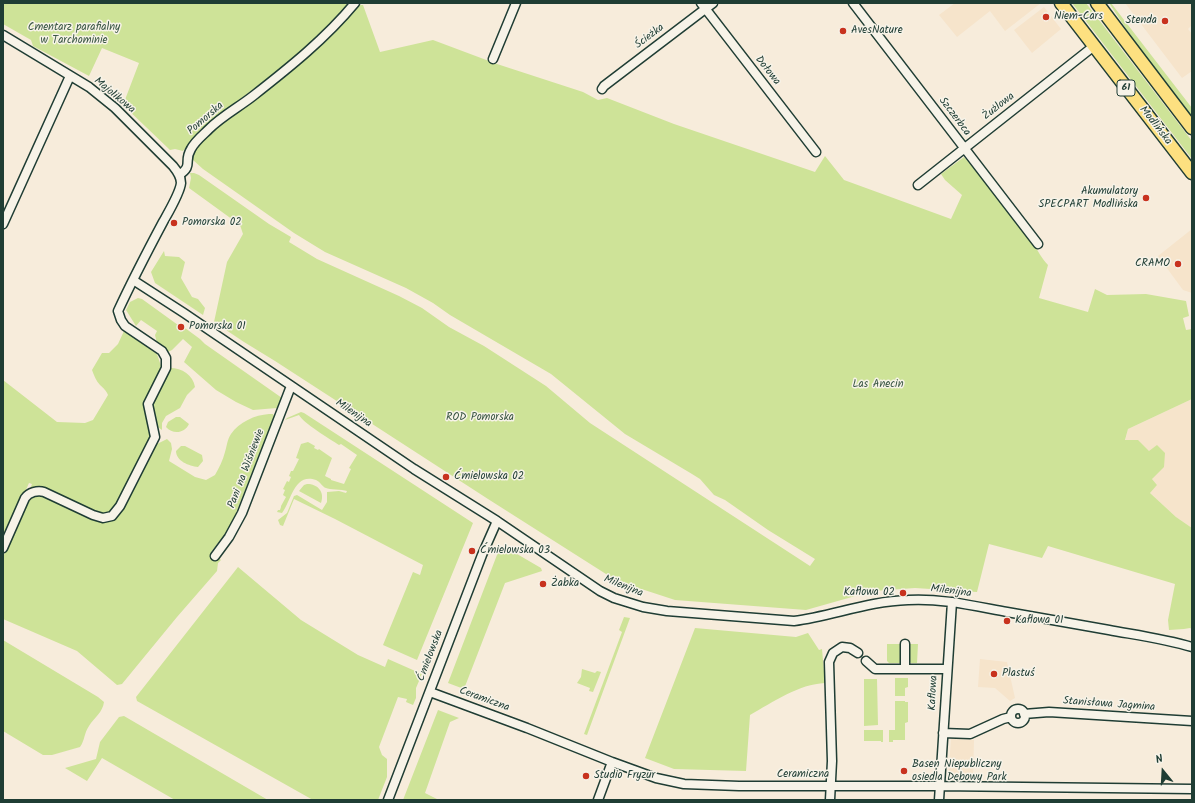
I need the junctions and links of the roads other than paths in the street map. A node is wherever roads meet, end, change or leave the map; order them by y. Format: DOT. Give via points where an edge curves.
graph roads {
  1 [pos="355,3"];
  2 [pos="516,3"];
  3 [pos="713,3"];
  4 [pos="853,3"];
  5 [pos="1060,3"];
  6 [pos="1097,3"];
  7 [pos="703,6"];
  8 [pos="3,35"];
  9 [pos="1094,46"];
  10 [pos="492,59"];
  11 [pos="70,76"];
  12 [pos="602,89"];
  13 [pos="1192,128"];
  14 [pos="964,149"];
  15 [pos="816,152"];
  16 [pos="1192,173"];
  17 [pos="179,175"];
  18 [pos="918,185"];
  19 [pos="3,224"];
  20 [pos="1038,244"];
  21 [pos="133,280"];
  22 [pos="291,386"];
  23 [pos="497,521"];
  24 [pos="3,548"];
  25 [pos="215,556"];
  26 [pos="952,602"];
  27 [pos="905,644"];
  28 [pos="1192,647"];
  29 [pos="858,653"];
  30 [pos="866,661"];
  31 [pos="903,669"];
  32 [pos="947,669"];
  33 [pos="897,678"];
  34 [pos="430,692"];
  35 [pos="1192,721"];
  36 [pos="943,733"];
  37 [pos="612,762"];
  38 [pos="831,785"];
  39 [pos="939,786"];
  40 [pos="1192,789"];
  41 [pos="388,800"];
  42 [pos="598,800"];
  43 [pos="830,800"];
  44 [pos="939,800"];
  1 -- 17 [label="street, Pomorska" via="321,40 297,61 211,127 192,146 187,158 188,167"];
  2 -- 10 [label="street"];
  3 -- 7 [label="street, Ścieżka"];
  4 -- 14 [label="street, Szczerbca"];
  5 -- 9 [label="main road, Modlińska / 61"];
  6 -- 13 [label="main road, 61"];
  7 -- 12 [label="street, Ścieżka"];
  7 -- 15 [label="street, Dołowa"];
  8 -- 11 [label="street, Majolikowa"];
  9 -- 14 [label="street, Żużlowa"];
  9 -- 16 [label="main road, Modlińska / 61"];
  11 -- 17 [label="street, Majolikowa" via="89,87 115,108"];
  11 -- 19 [label="street"];
  14 -- 18 [label="street, Żużlowa"];
  14 -- 20 [label="street, Szczerbca"];
  17 -- 21 [label="street, Pomorska" via="181,185"];
  21 -- 22 [label="street, Milenijna"];
  21 -- 24 [label="street, Pomorska" via="118,311 120,320 162,351 166,358 166,368 148,404 155,437 120,506 112,516 103,518 93,515 37,491 27,495"];
  22 -- 23 [label="street, Milenijna" via="414,469"];
  22 -- 25 [label="street, Pani na Wiśniewie" via="242,513"];
  23 -- 26 [label="street, Milenijna" via="600,591 643,607 794,621 893,601"];
  23 -- 34 [label="street, Ćmielowska"];
  26 -- 28 [label="street, Milenijna"];
  26 -- 32 [label="street, Kaflowa"];
  27 -- 31 [label="street"];
  29 -- 38 [label="street" via="842,646 833,652 829,662"];
  30 -- 31 [label="street" via="874,669"];
  31 -- 32 [label="street"];
  31 -- 33 [label="street" via="897,672"];
  32 -- 36 [label="street, Kaflowa"];
  34 -- 37 [label="street, Ceramiczna"];
  34 -- 41 [label="street, Ćmielowska"];
  35 -- 36 [label="street, Stanisława Jagmina" via="1049,712 1024,714 1024,719 1018,723 1013,722 1011,717 1003,719 970,734"];
  36 -- 39 [label="street, Kaflowa"];
  37 -- 38 [label="street, Ceramiczna" via="656,778 684,784"];
  37 -- 42 [label="street"];
  38 -- 39 [label="street, Ceramiczna"];
  38 -- 43 [label="street"];
  39 -- 40 [label="street, Ceramiczna"];
  39 -- 44 [label="street, Kaflowa"];
}
